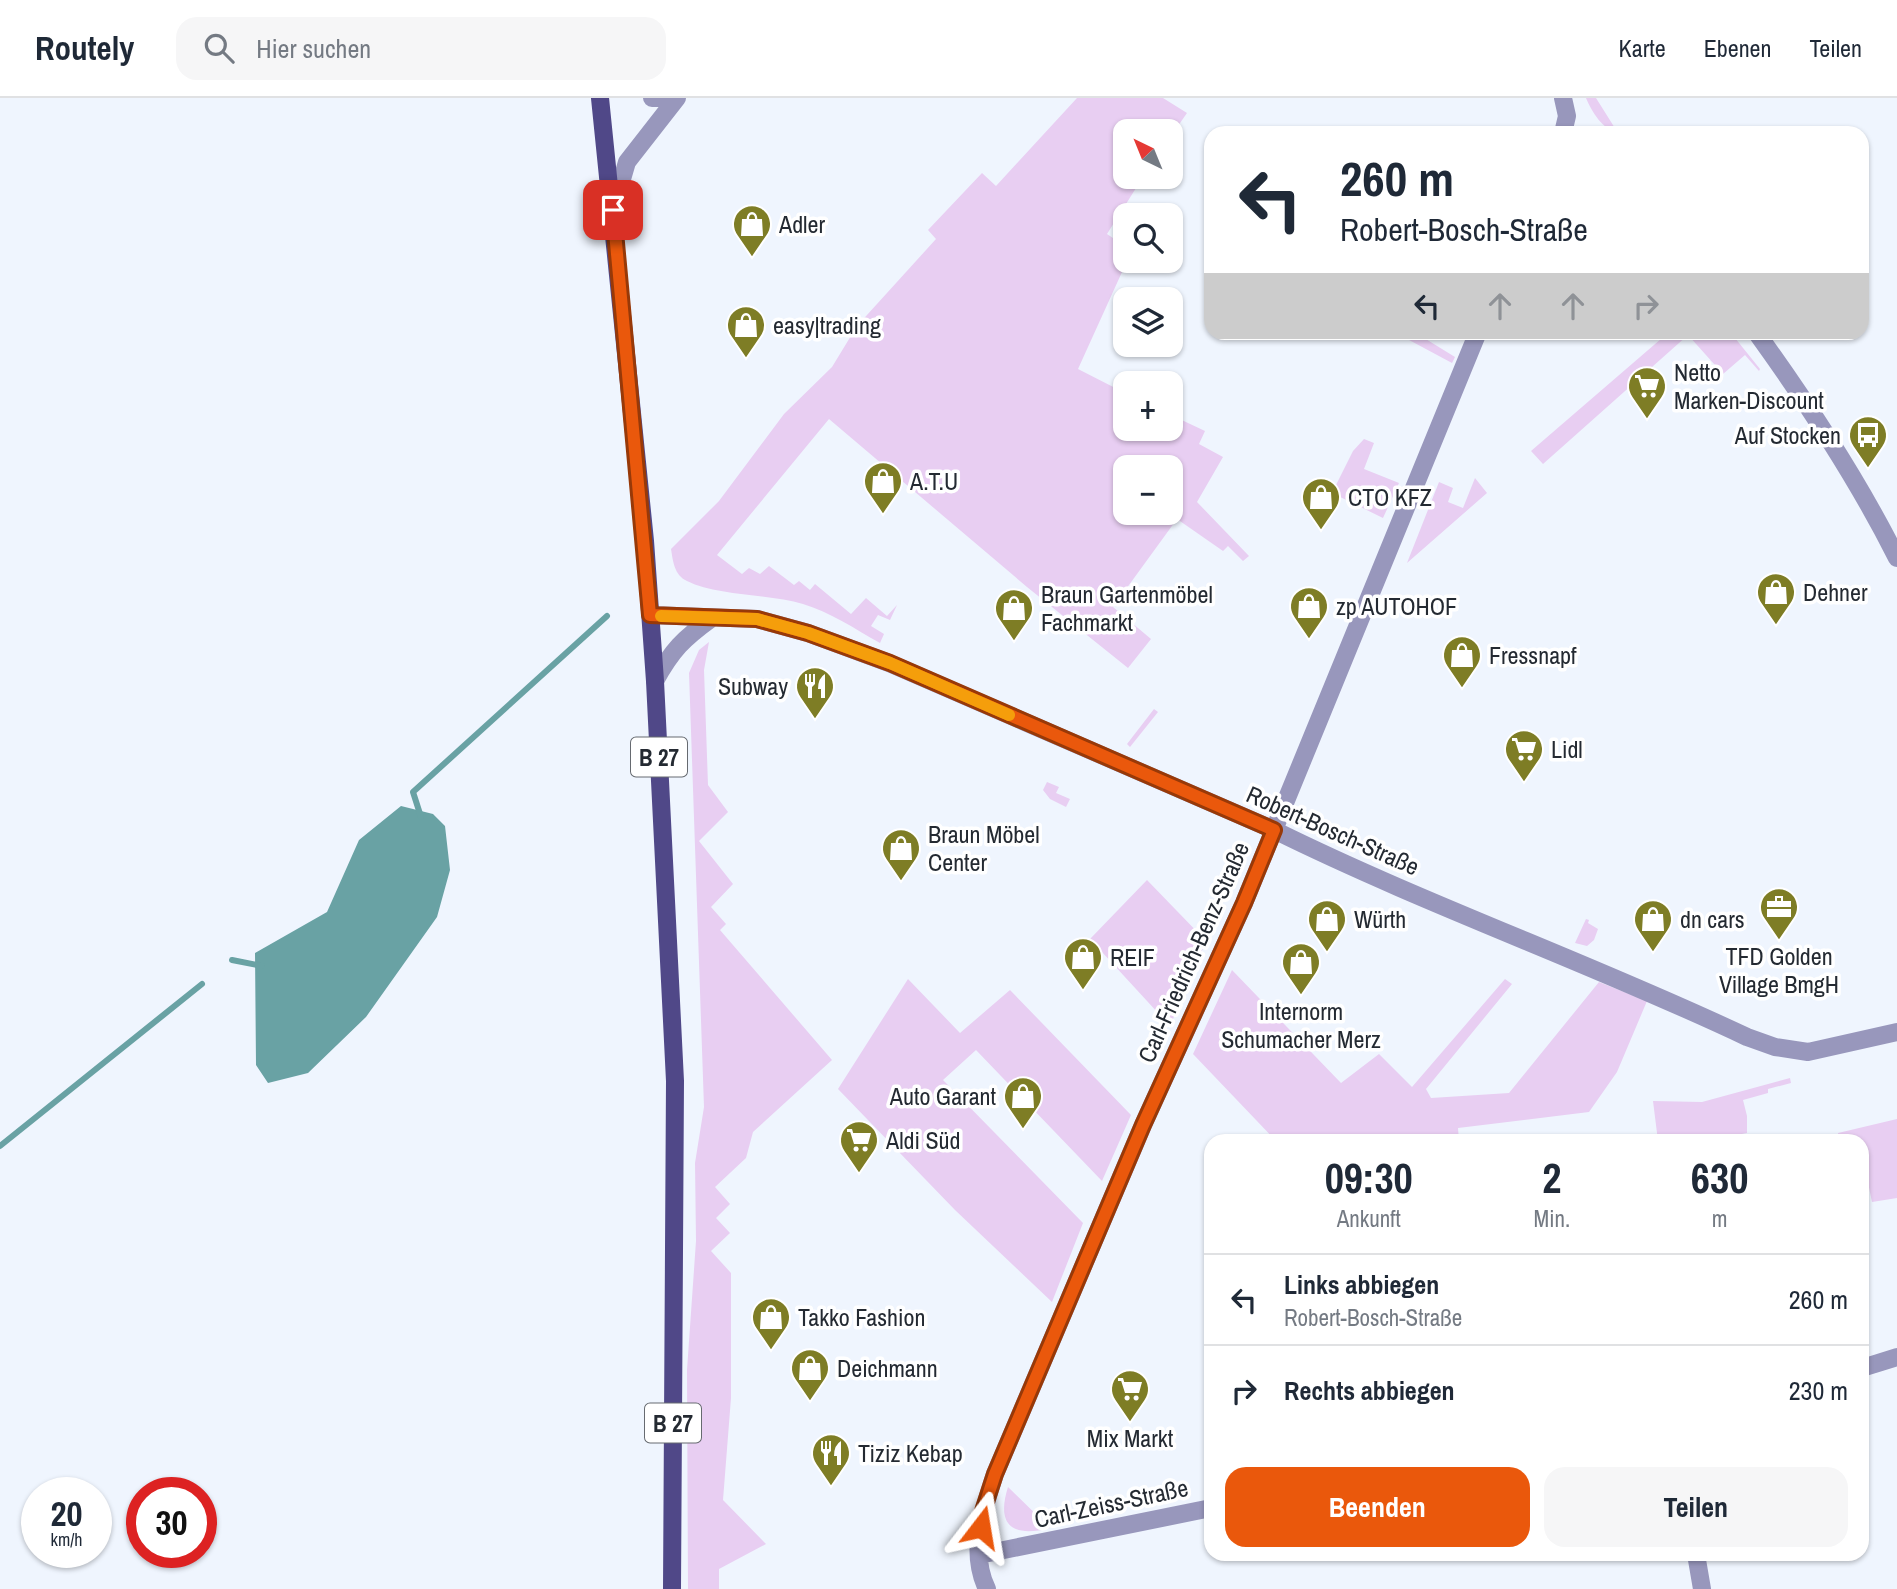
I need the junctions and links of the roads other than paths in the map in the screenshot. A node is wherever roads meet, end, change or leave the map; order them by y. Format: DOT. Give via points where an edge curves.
graph roads {
  1 [pos="600,98"];
  2 [pos="652,98"];
  3 [pos="661,98"];
  4 [pos="677,98"];
  5 [pos="1563,98"];
  6 [pos="1568,126"];
  7 [pos="613,210"];
  8 [pos="1475,340"];
  9 [pos="1761,340"];
  10 [pos="1890,527"];
  11 [pos="1897,558"];
  12 [pos="650,615"];
  13 [pos="712,618"];
  14 [pos="655,681"];
  15 [pos="1274,830"];
  16 [pos="1897,1032"];
  17 [pos="1897,1357"];
  18 [pos="1869,1366"];
  19 [pos="1204,1508"];
  20 [pos="979,1555"];
  21 [pos="1697,1561"];
  22 [pos="672,1589"];
  23 [pos="987,1589"];
  24 [pos="1702,1589"];
  1 -- 7 [label="main road, B 27"];
  2 -- 3 [label="street"];
  4 -- 7 [label="street" via="626,162"];
  5 -- 6 [label="street"];
  7 -- 12 [label="main road, B 27"];
  8 -- 15 [label="street, Carl-Friedrich-Benz-Straße"];
  9 -- 10 [label="street"];
  10 -- 11 [label="street"];
  12 -- 13 [label="street, Robert-Bosch-Straße"];
  12 -- 14 [label="main road, B 27"];
  13 -- 14 [label="street" via="670,654"];
  13 -- 15 [label="street, Robert-Bosch-Straße" via="757,619 890,663"];
  14 -- 22 [label="main road, B 27" via="675,1081"];
  15 -- 16 [label="street, Robert-Bosch-Straße" via="1747,1037 1808,1052"];
  15 -- 20 [label="street, Carl-Friedrich-Benz-Straße" via="995,1474 982,1514"];
  17 -- 18 [label="street"];
  19 -- 20 [label="street, Carl-Zeiss-Straße"];
  20 -- 23 [label="street, Carl-Friedrich-Benz-Straße"];
  21 -- 24 [label="street"];
}
